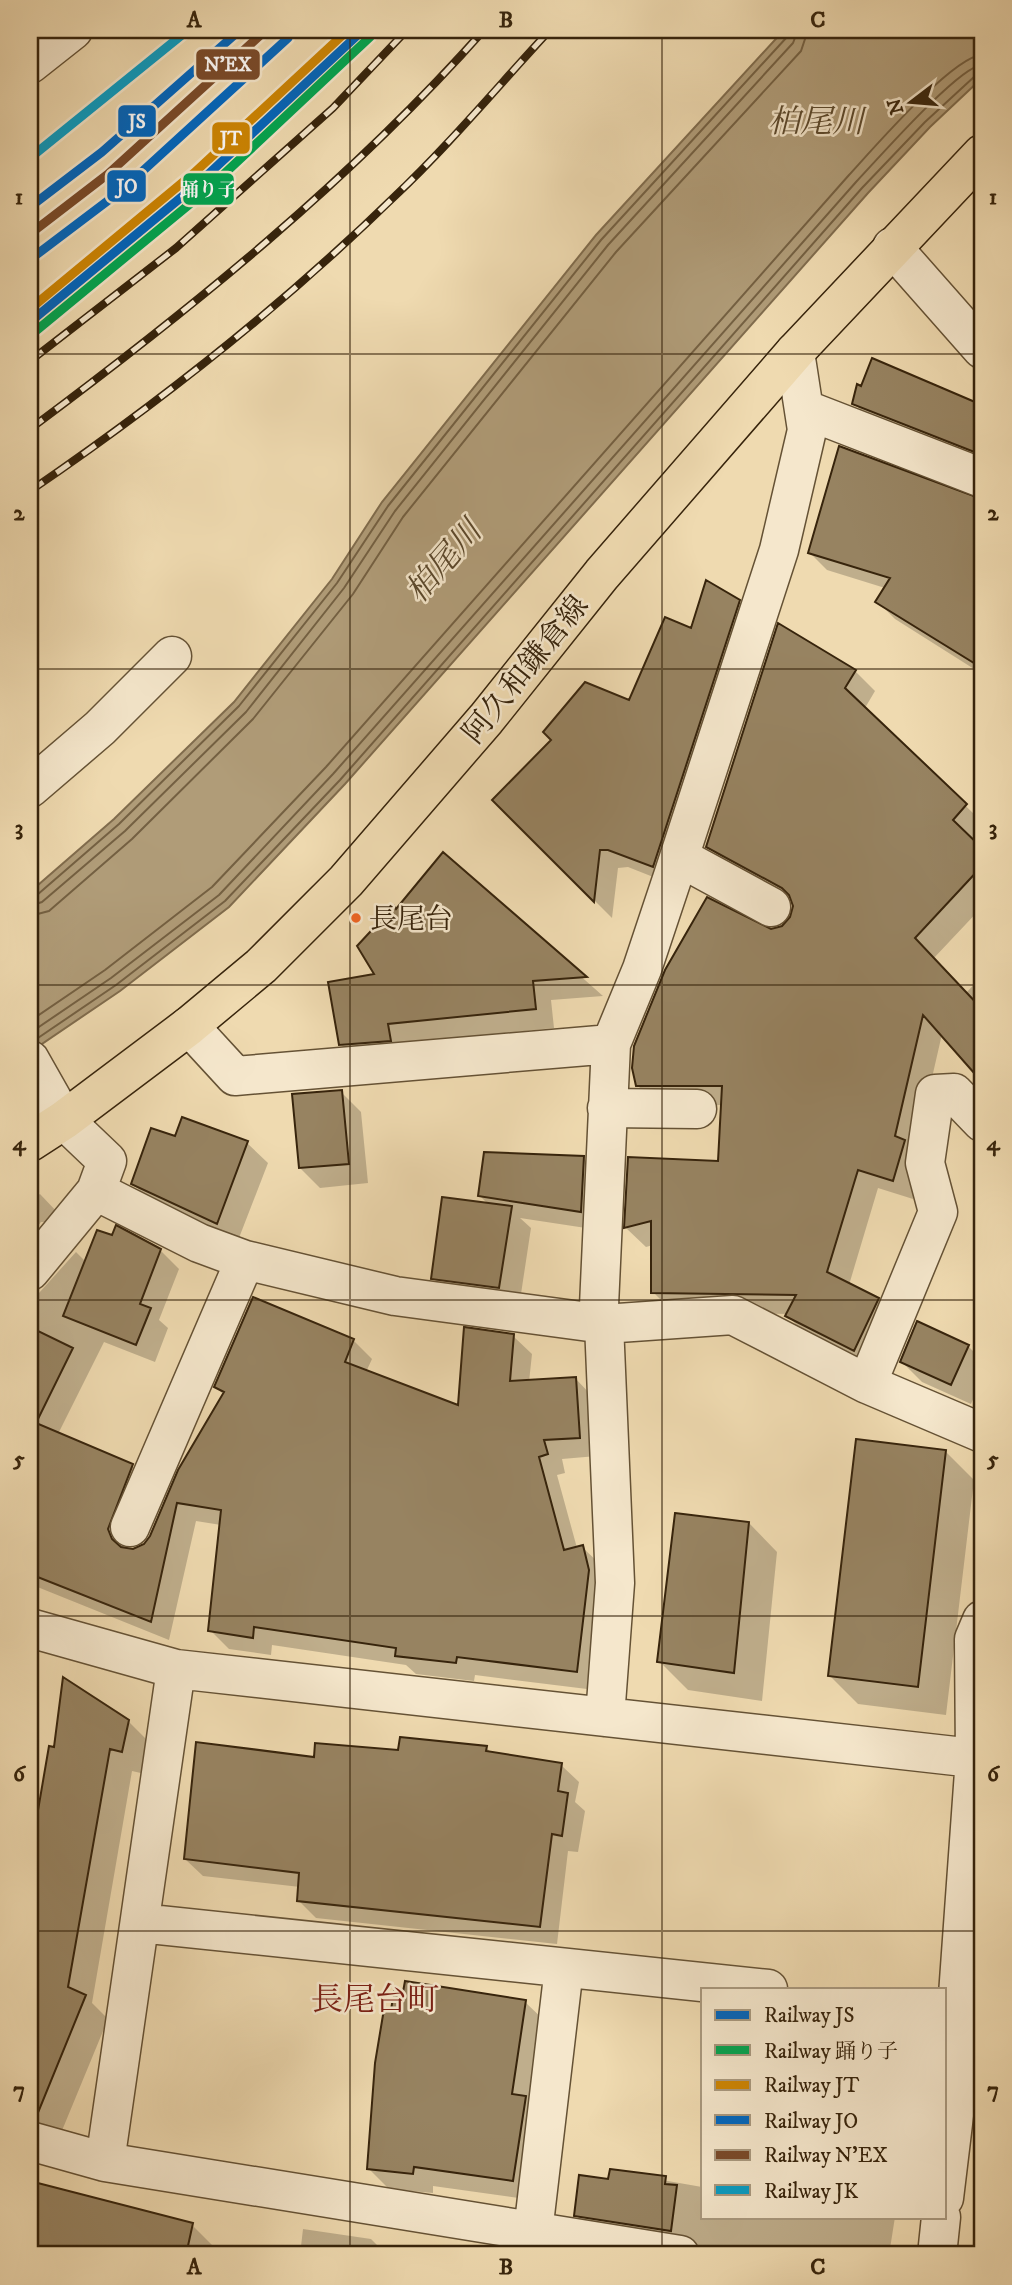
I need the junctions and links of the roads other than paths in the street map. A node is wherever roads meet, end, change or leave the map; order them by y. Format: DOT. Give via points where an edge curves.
graph roads {
  1 [pos="73,30"];
  2 [pos="30,64"];
  3 [pos="982,154"];
  4 [pos="892,247"];
  5 [pos="982,349"];
  6 [pos="795,352"];
  7 [pos="804,409"];
  8 [pos="982,478"];
  9 [pos="172,656"];
  10 [pos="30,788"];
  11 [pos="679,857"];
  12 [pos="771,907"];
  13 [pos="189,1026"];
  14 [pos="611,1044"];
  15 [pos="36,1070"];
  16 [pos="607,1108"];
  17 [pos="697,1110"];
  18 [pos="64,1120"];
  19 [pos="982,1122"];
  20 [pos="30,1142"];
  21 [pos="96,1191"];
  22 [pos="245,1260"];
  23 [pos="30,1271"];
  24 [pos="604,1324"];
  25 [pos="867,1384"];
  26 [pos="982,1433"];
  27 [pos="130,1527"];
  28 [pos="982,1620"];
  29 [pos="30,1628"];
  30 [pos="176,1668"];
  31 [pos="605,1717"];
  32 [pos="978,1759"];
  33 [pos="140,1923"];
  34 [pos="564,1968"];
  35 [pos="758,1988"];
  36 [pos="961,2009"];
  37 [pos="30,2141"];
  38 [pos="105,2162"];
  39 [pos="946,2181"];
  40 [pos="941,2218"];
  41 [pos="533,2232"];
  42 [pos="680,2255"];
  43 [pos="937,2255"];
  1 -- 2 [label="street"];
  3 -- 4 [label="main road, 阿久和鎌倉線"];
  4 -- 5 [label="street"];
  4 -- 6 [label="main road, 阿久和鎌倉線"];
  6 -- 7 [label="street"];
  6 -- 13 [label="main road, 阿久和鎌倉線" via="346,881 261,966"];
  7 -- 8 [label="street"];
  7 -- 11 [label="street" via="807,430 779,550"];
  9 -- 10 [label="street" via="100,728"];
  11 -- 12 [label="street"];
  11 -- 14 [label="street"];
  13 -- 14 [label="street" via="235,1076"];
  13 -- 18 [label="main road, 阿久和鎌倉線"];
  14 -- 16 [label="street"];
  15 -- 18 [label="street"];
  16 -- 17 [label="street"];
  16 -- 24 [label="street" via="598,1306"];
  18 -- 20 [label="main road, 阿久和鎌倉線"];
  18 -- 21 [label="street" via="107,1161"];
  19 -- 25 [label="street" via="954,1093 935,1094 925,1163 938,1212"];
  21 -- 22 [label="street" via="199,1243"];
  21 -- 23 [label="street"];
  22 -- 24 [label="street" via="395,1296"];
  22 -- 27 [label="street"];
  24 -- 25 [label="street" via="733,1315"];
  24 -- 31 [label="street" via="615,1583"];
  25 -- 26 [label="street"];
  28 -- 32 [label="street" via="974,1639"];
  29 -- 30 [label="street"];
  30 -- 31 [label="street"];
  30 -- 33 [label="street"];
  31 -- 32 [label="street"];
  32 -- 36 [label="street"];
  33 -- 34 [label="street"];
  33 -- 38 [label="street"];
  34 -- 35 [label="street"];
  34 -- 41 [label="street"];
  36 -- 39 [label="street" via="961,2057"];
  37 -- 38 [label="street"];
  38 -- 41 [label="street"];
  40 -- 43 [label="street"];
  41 -- 42 [label="street"];
}
